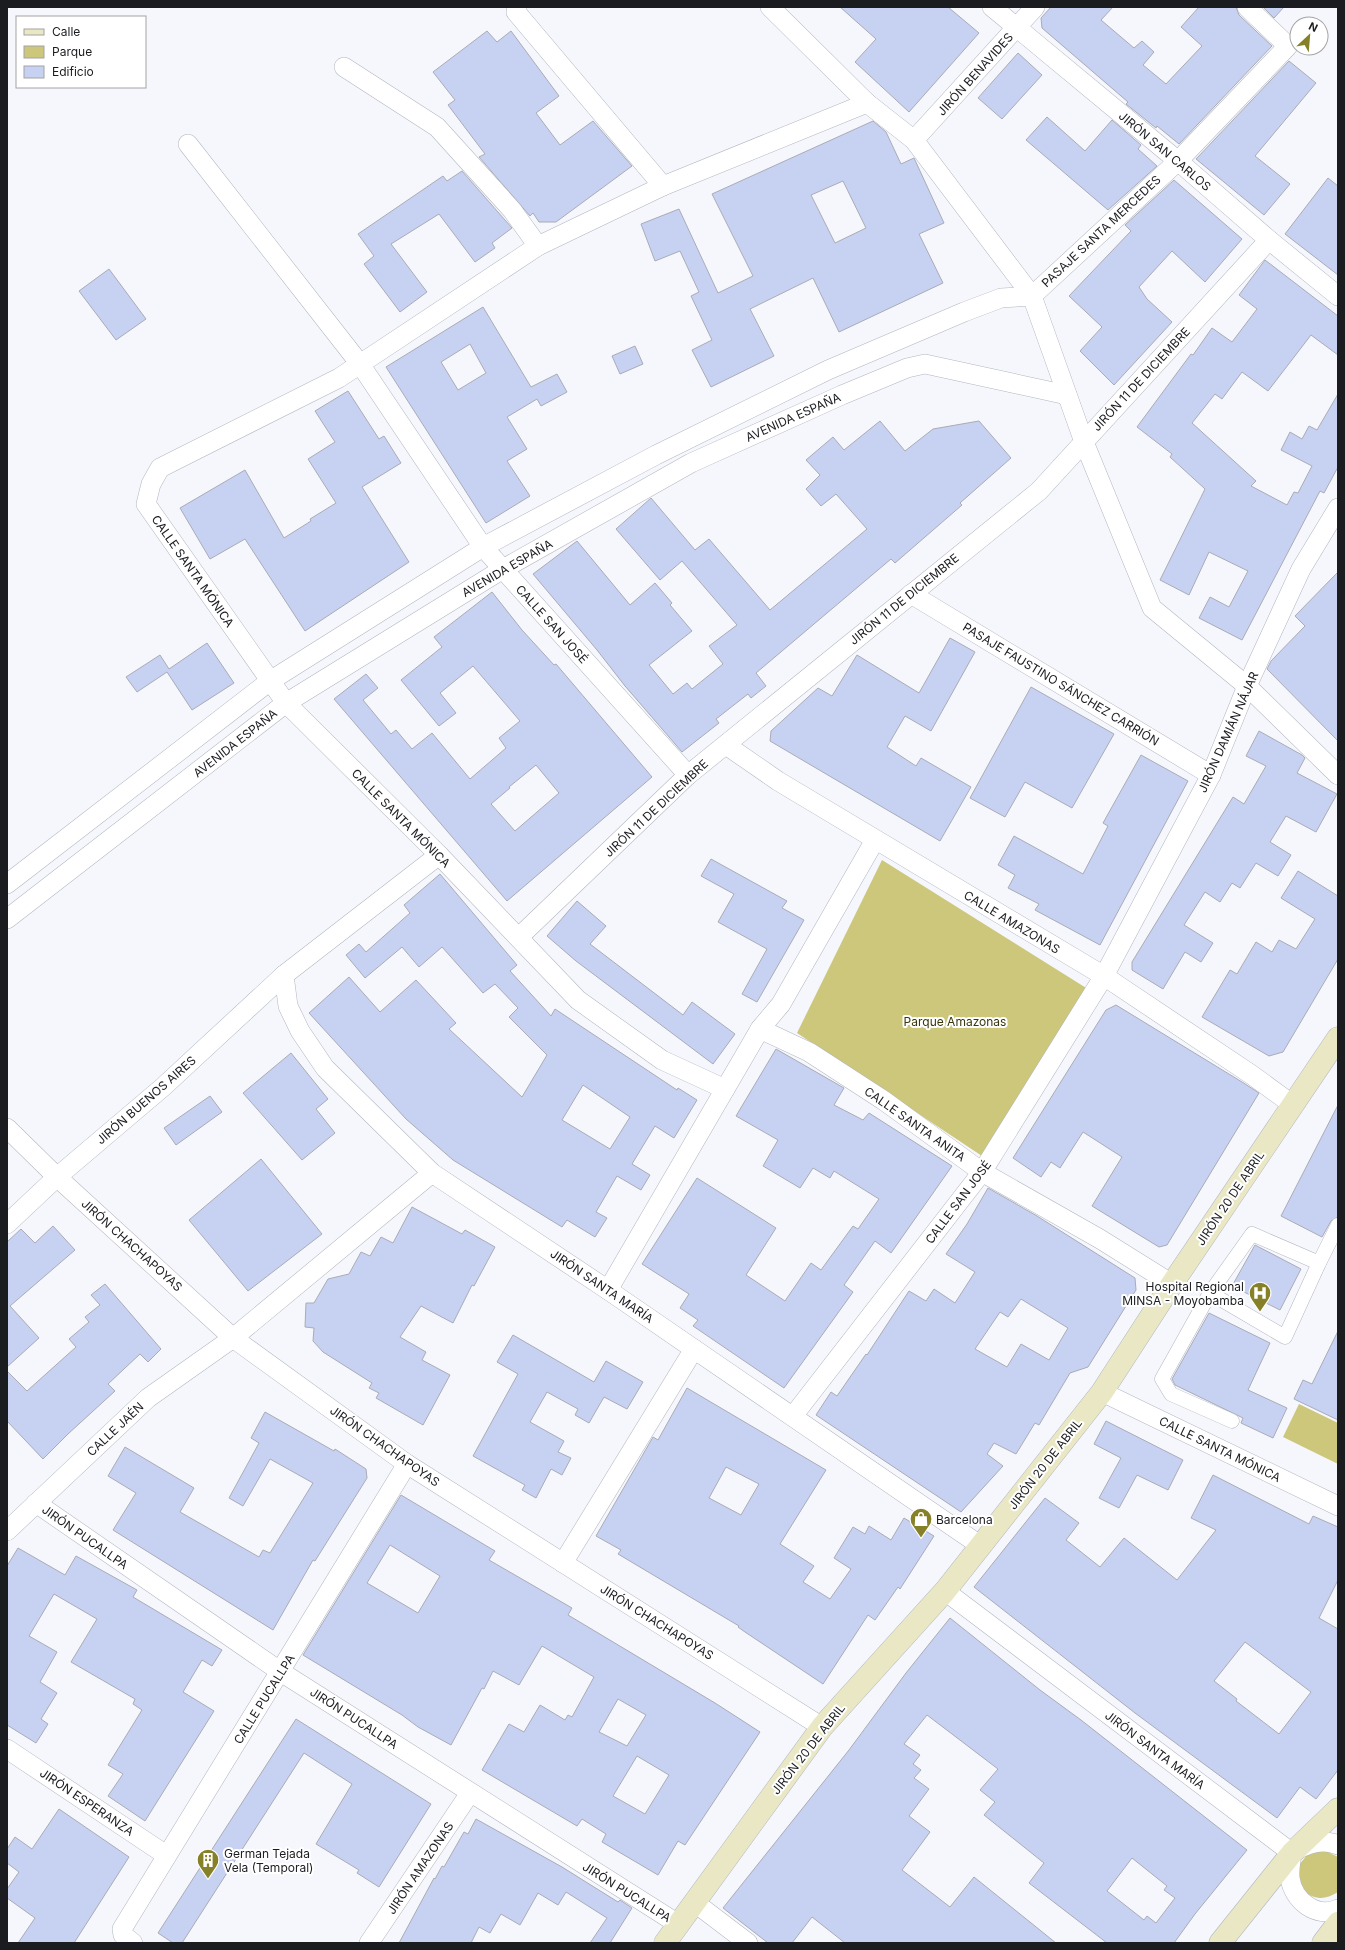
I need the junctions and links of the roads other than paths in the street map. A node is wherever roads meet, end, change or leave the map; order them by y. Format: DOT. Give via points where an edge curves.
graph roads {
  1 [pos="517,7"];
  2 [pos="770,7"];
  3 [pos="992,7"];
  4 [pos="1035,7"];
  5 [pos="1247,7"];
  6 [pos="1016,28"];
  7 [pos="344,66"];
  8 [pos="867,103"];
  9 [pos="914,140"];
  10 [pos="188,144"];
  11 [pos="1178,160"];
  12 [pos="663,186"];
  13 [pos="1269,240"];
  14 [pos="538,246"];
  15 [pos="1032,296"];
  16 [pos="1338,296"];
  17 [pos="360,364"];
  18 [pos="1067,395"];
  19 [pos="696,434"];
  20 [pos="1084,442"];
  21 [pos="708,456"];
  22 [pos="1338,508"];
  23 [pos="483,547"];
  24 [pos="503,569"];
  25 [pos="911,594"];
  26 [pos="270,681"];
  27 [pos="1247,686"];
  28 [pos="286,703"];
  29 [pos="726,745"];
  30 [pos="688,775"];
  31 [pos="1211,775"];
  32 [pos="1338,775"];
  33 [pos="875,840"];
  34 [pos="439,855"];
  35 [pos="7,884"];
  36 [pos="7,919"];
  37 [pos="519,937"];
  38 [pos="284,975"];
  39 [pos="1104,976"];
  40 [pos="760,1030"];
  41 [pos="1338,1038"];
  42 [pos="725,1089"];
  43 [pos="1293,1105"];
  44 [pos="7,1128"];
  45 [pos="982,1172"];
  46 [pos="432,1173"];
  47 [pos="57,1177"];
  48 [pos="7,1224"];
  49 [pos="1338,1225"];
  50 [pos="1319,1263"];
  51 [pos="1172,1284"];
  52 [pos="608,1290"];
  53 [pos="1210,1293"];
  54 [pos="233,1338"];
  55 [pos="694,1349"];
  56 [pos="1102,1392"];
  57 [pos="793,1416"];
  58 [pos="1232,1421"];
  59 [pos="407,1464"];
  60 [pos="36,1503"];
  61 [pos="1338,1506"];
  62 [pos="7,1531"];
  63 [pos="981,1546"];
  64 [pos="563,1563"];
  65 [pos="945,1591"];
  66 [pos="281,1672"];
  67 [pos="822,1727"];
  68 [pos="7,1749"];
  69 [pos="470,1793"];
  70 [pos="1338,1809"];
  71 [pos="1338,1845"];
  72 [pos="1292,1853"];
  73 [pos="166,1855"];
  74 [pos="694,1902"];
  75 [pos="1338,1909"];
  76 [pos="1338,1923"];
  77 [pos="678,1924"];
  78 [pos="128,1939"];
  79 [pos="369,1943"];
  80 [pos="664,1943"];
  81 [pos="748,1943"];
  82 [pos="1220,1943"];
  83 [pos="1323,1943"];
  1 -- 12 [label="street" via="516,12"];
  2 -- 8 [label="street"];
  3 -- 6 [label="street, JIRÓN SAN CARLOS"];
  4 -- 6 [label="street, JIRÓN BENAVIDES"];
  5 -- 11 [label="street, PASAJE SANTA MERCEDES" via="1288,46"];
  6 -- 9 [label="street, JIRÓN BENAVIDES"];
  6 -- 11 [label="street, JIRÓN SAN CARLOS"];
  7 -- 14 [label="street" via="437,126 512,210"];
  8 -- 9 [label="street"];
  8 -- 12 [label="street, CALLE SANTA MÓNICA"];
  9 -- 15 [label="street"];
  10 -- 17 [label="street, CALLE SAN JOSÉ"];
  11 -- 13 [label="street, JIRÓN SAN CARLOS"];
  11 -- 15 [label="street, PASAJE SANTA MERCEDES"];
  12 -- 14 [label="street, CALLE SANTA MÓNICA"];
  13 -- 16 [label="street, JIRÓN SAN CARLOS"];
  13 -- 20 [label="street, JIRÓN 11 DE DICIEMBRE"];
  14 -- 17 [label="street, CALLE SANTA MÓNICA"];
  15 -- 18 [label="street"];
  15 -- 19 [label="street, AVENIDA ESPAÑA" via="1001,298 964,312 828,370"];
  17 -- 23 [label="street, CALLE SAN JOSÉ"];
  17 -- 26 [label="street, CALLE SANTA MÓNICA" via="339,378 160,468 151,484 146,504"];
  18 -- 20 [label="street"];
  18 -- 21 [label="street, AVENIDA ESPAÑA" via="925,364 907,368 842,394"];
  19 -- 21 [label="street"];
  19 -- 23 [label="street, AVENIDA ESPAÑA"];
  20 -- 25 [label="street, JIRÓN 11 DE DICIEMBRE" via="1039,491"];
  20 -- 27 [label="street" via="1152,608"];
  21 -- 24 [label="street, AVENIDA ESPAÑA" via="691,463"];
  22 -- 27 [label="street, JIRÓN DAMIÁN NÁJAR" via="1301,570"];
  23 -- 24 [label="street, CALLE SAN JOSÉ"];
  23 -- 26 [label="street, AVENIDA ESPAÑA"];
  24 -- 28 [label="street, AVENIDA ESPAÑA"];
  24 -- 30 [label="street, CALLE SAN JOSÉ"];
  25 -- 29 [label="street, JIRÓN 11 DE DICIEMBRE"];
  25 -- 31 [label="street, PASAJE FAUSTINO SÁNCHEZ CARRIÓN"];
  26 -- 28 [label="street, CALLE SANTA MÓNICA"];
  26 -- 35 [label="street, AVENIDA ESPAÑA"];
  27 -- 31 [label="street, JIRÓN DAMIÁN NÁJAR"];
  27 -- 32 [label="street"];
  28 -- 34 [label="street, CALLE SANTA MÓNICA"];
  28 -- 36 [label="street, AVENIDA ESPAÑA"];
  29 -- 30 [label="street, JIRÓN 11 DE DICIEMBRE"];
  29 -- 33 [label="street, CALLE AMAZONAS" via="778,781"];
  30 -- 37 [label="street, JIRÓN 11 DE DICIEMBRE"];
  31 -- 39 [label="street, JIRÓN DAMIÁN NÁJAR"];
  33 -- 39 [label="street, CALLE AMAZONAS"];
  33 -- 40 [label="street" via="781,1004"];
  34 -- 37 [label="street, CALLE SANTA MÓNICA"];
  34 -- 38 [label="street, JIRÓN BUENOS AIRES"];
  37 -- 42 [label="street, CALLE SANTA MÓNICA" via="578,1000 662,1060"];
  38 -- 46 [label="street, JIRÓN SANTA MARÍA" via="288,1006 300,1031 325,1068"];
  38 -- 47 [label="street, JIRÓN BUENOS AIRES" via="163,1087"];
  39 -- 43 [label="street, CALLE AMAZONAS"];
  39 -- 45 [label="street, CALLE SAN JOSÉ"];
  40 -- 42 [label="street"];
  40 -- 45 [label="street, CALLE SANTA ANITA" via="809,1052 916,1123"];
  41 -- 43 [label="main road, JIRÓN 20 DE ABRIL"];
  42 -- 52 [label="street"];
  43 -- 51 [label="main road, JIRÓN 20 DE ABRIL"];
  44 -- 47 [label="street, JIRÓN CHACHAPOYAS"];
  45 -- 51 [label="street, CALLE SANTA ANITA" via="1100,1239"];
  45 -- 57 [label="street, CALLE SAN JOSÉ"];
  46 -- 52 [label="street, JIRÓN SANTA MARÍA"];
  46 -- 54 [label="street, CALLE JAÉN"];
  47 -- 48 [label="street, JIRÓN BUENOS AIRES"];
  47 -- 54 [label="street, JIRÓN CHACHAPOYAS"];
  49 -- 50 [label="street"];
  50 -- 53 [label="street" via="1252,1234"];
  50 -- 53 [label="street" via="1286,1337"];
  51 -- 56 [label="main road, JIRÓN 20 DE ABRIL"];
  52 -- 55 [label="street, JIRÓN SANTA MARÍA"];
  53 -- 58 [label="street" via="1162,1379 1171,1394"];
  54 -- 59 [label="street, JIRÓN CHACHAPOYAS"];
  54 -- 60 [label="street, CALLE JAÉN" via="148,1398"];
  55 -- 57 [label="street, JIRÓN SANTA MARÍA"];
  55 -- 64 [label="street"];
  56 -- 61 [label="street, CALLE SANTA MÓNICA"];
  56 -- 63 [label="main road, JIRÓN 20 DE ABRIL"];
  57 -- 63 [label="street, JIRÓN SANTA MARÍA"];
  59 -- 64 [label="street, JIRÓN CHACHAPOYAS"];
  59 -- 66 [label="street, CALLE PUCALLPA"];
  60 -- 62 [label="street, CALLE JAÉN"];
  60 -- 66 [label="street, JIRÓN PUCALLPA"];
  63 -- 65 [label="main road, JIRÓN 20 DE ABRIL"];
  64 -- 67 [label="street, JIRÓN CHACHAPOYAS"];
  65 -- 67 [label="main road, JIRÓN 20 DE ABRIL"];
  65 -- 72 [label="street, JIRÓN SANTA MARÍA"];
  66 -- 69 [label="street, JIRÓN PUCALLPA"];
  66 -- 73 [label="street, CALLE PUCALLPA"];
  67 -- 74 [label="main road, JIRÓN 20 DE ABRIL"];
  68 -- 73 [label="street, JIRÓN ESPERANZA"];
  69 -- 77 [label="street, JIRÓN PUCALLPA"];
  69 -- 79 [label="street, JIRÓN AMAZONAS"];
  70 -- 72 [label="main road"];
  71 -- 72 [label="street" via="1317,1842"];
  72 -- 75 [label="street" via="1290,1880 1300,1900 1312,1910 1322,1913"];
  72 -- 82 [label="main road"];
  73 -- 78 [label="street, CALLE PUCALLPA" via="122,1929"];
  74 -- 77 [label="main road, JIRÓN 20 DE ABRIL"];
  74 -- 81 [label="street"];
  76 -- 83 [label="main road"];
  77 -- 80 [label="main road, JIRÓN 20 DE ABRIL"];
}
